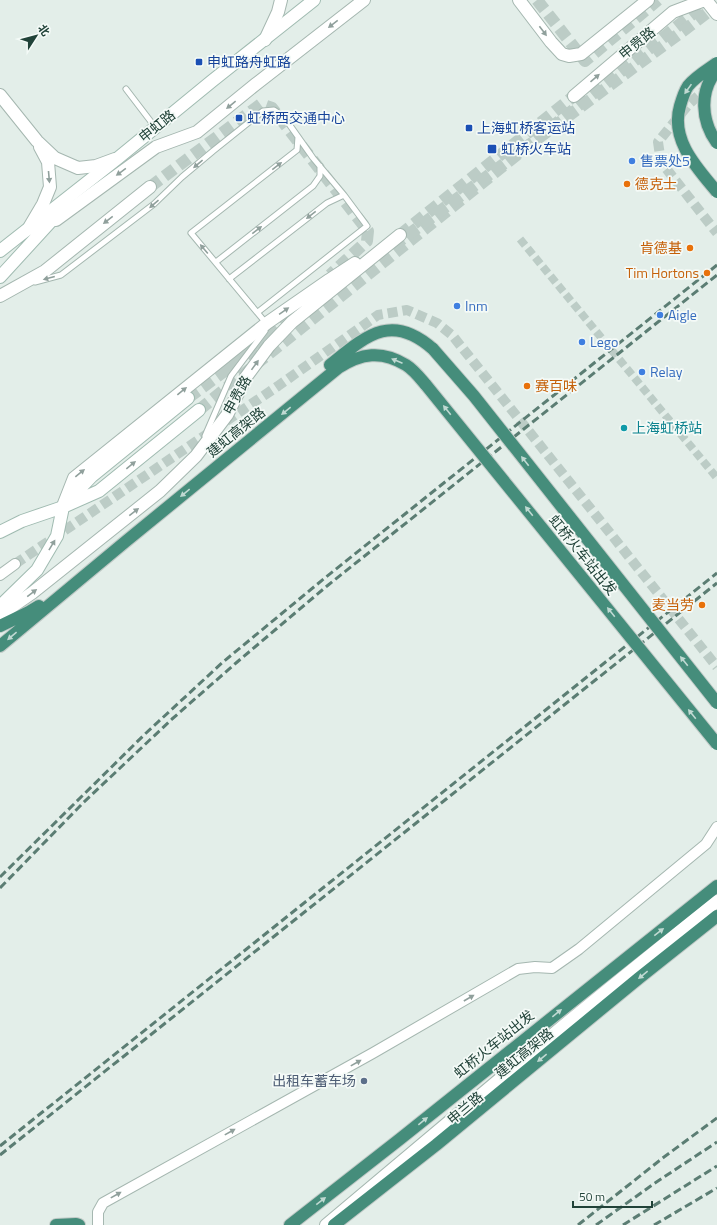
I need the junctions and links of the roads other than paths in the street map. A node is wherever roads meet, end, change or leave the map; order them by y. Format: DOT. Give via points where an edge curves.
graph roads {
  1 [pos="281,0"];
  2 [pos="314,0"];
  3 [pos="364,0"];
  4 [pos="519,0"];
  5 [pos="648,0"];
  6 [pos="682,0"];
  7 [pos="706,0"];
  8 [pos="673,12"];
  9 [pos="717,14"];
  10 [pos="265,40"];
  11 [pos="717,63"];
  12 [pos="717,70"];
  13 [pos="126,89"];
  14 [pos="0,95"];
  15 [pos="574,96"];
  16 [pos="156,128"];
  17 [pos="298,137"];
  18 [pos="37,141"];
  19 [pos="717,143"];
  20 [pos="118,158"];
  21 [pos="320,166"];
  22 [pos="84,185"];
  23 [pos="150,188"];
  24 [pos="717,192"];
  25 [pos="344,195"];
  26 [pos="30,226"];
  27 [pos="46,227"];
  28 [pos="1,248"];
  29 [pos="216,262"];
  30 [pos="0,277"];
  31 [pos="230,279"];
  32 [pos="16,287"];
  33 [pos="0,296"];
  34 [pos="258,312"];
  35 [pos="266,323"];
  36 [pos="426,385"];
  37 [pos="316,386"];
  38 [pos="188,398"];
  39 [pos="199,410"];
  40 [pos="196,456"];
  41 [pos="63,507"];
  42 [pos="0,532"];
  43 [pos="15,564"];
  44 [pos="0,575"];
  45 [pos="74,584"];
  46 [pos="0,606"];
  47 [pos="0,615"];
  48 [pos="0,626"];
  49 [pos="0,646"];
  50 [pos="717,703"];
  51 [pos="717,744"];
  52 [pos="717,827"];
  53 [pos="717,886"];
  54 [pos="717,901"];
  55 [pos="717,916"];
  56 [pos="350,1213"];
  57 [pos="56,1225"];
  58 [pos="79,1225"];
  59 [pos="98,1225"];
  60 [pos="290,1225"];
  61 [pos="326,1225"];
  62 [pos="334,1225"];
  63 [pos="337,1225"];
  1 -- 10 [label="street"];
  2 -- 10 [label="street, 申虹路"];
  3 -- 27 [label="street, one-way" via="197,132 156,146"];
  4 -- 5 [label="street, one-way" via="551,42 562,54 569,56 581,54"];
  6 -- 8 [label="street"];
  7 -- 8 [label="street, 申贵路"];
  7 -- 9 [label="street"];
  15 -- 8 [label="street, 申贵路, one-way"];
  10 -- 16 [label="street, 申虹路"];
  11 -- 24 [label="highway, one-way, bridge" via="688,86 678,110 677,122 684,148"];
  12 -- 19 [label="highway, bridge" via="707,85 704,98 708,125"];
  13 -- 16 [label="lane"];
  14 -- 18 [label="street"];
  16 -- 20 [label="street, 申虹路"];
  17 -- 21 [label="lane"];
  29 -- 17 [label="lane, one-way" via="191,233 296,150"];
  17 -- 32 [label="lane, one-way" via="280,114 274,110 263,112 187,172 154,204 61,275"];
  18 -- 20 [label="street" via="55,158 78,168 96,166"];
  18 -- 26 [label="street, one-way" via="48,162 50,187 44,204"];
  20 -- 22 [label="street, 申虹路"];
  21 -- 25 [label="lane"];
  29 -- 21 [label="lane, one-way" via="314,186 320,176"];
  22 -- 26 [label="street, 申虹路"];
  22 -- 27 [label="street"];
  23 -- 32 [label="street, one-way" via="45,271"];
  25 -- 31 [label="lane, one-way" via="327,203"];
  25 -- 34 [label="lane" via="367,226"];
  26 -- 28 [label="street, 申虹路"];
  27 -- 30 [label="street"];
  29 -- 31 [label="lane"];
  31 -- 34 [label="lane"];
  32 -- 33 [label="street"];
  34 -- 35 [label="lane"];
  35 -- 40 [label="lane" via="266,328 231,376"];
  35 -- 40 [label="street, 申贵路" via="400,235 292,322 269,346 246,377 227,415"];
  41 -- 35 [label="street, one-way" via="74,478"];
  36 -- 37 [label="highway, 建虹高架路, one-way" via="406,365 388,357 368,355 346,363"];
  51 -- 36 [label="highway, 虹桥火车站出发, one-way, bridge"];
  37 -- 45 [label="highway, 建虹高架路, one-way"];
  50 -- 37 [label="highway, one-way, bridge" via="474,396 426,342 408,332 393,330 365,338 330,366"];
  38 -- 41 [label="street" via="92,476"];
  41 -- 39 [label="street, 申贵路, one-way" via="99,491"];
  47 -- 40 [label="street, 申贵路, one-way" via="32,593 160,491"];
  41 -- 42 [label="street, 申贵路" via="22,521"];
  46 -- 41 [label="street, one-way" via="37,570 57,536"];
  43 -- 44 [label="street"];
  45 -- 48 [label="highway" via="29,612"];
  45 -- 49 [label="highway, one-way"];
  59 -- 52 [label="street, one-way" via="98,1212 103,1202 373,1053 518,969 552,968 579,949 706,844"];
  60 -- 53 [label="highway, 虹桥火车站出发, one-way"];
  54 -- 61 [label="street, 申兰路" via="563,1026"];
  55 -- 56 [label="highway, 建虹高架路, one-way"];
  56 -- 62 [label="highway"];
  56 -- 63 [label="highway"];
  57 -- 58 [label="highway"];
}
